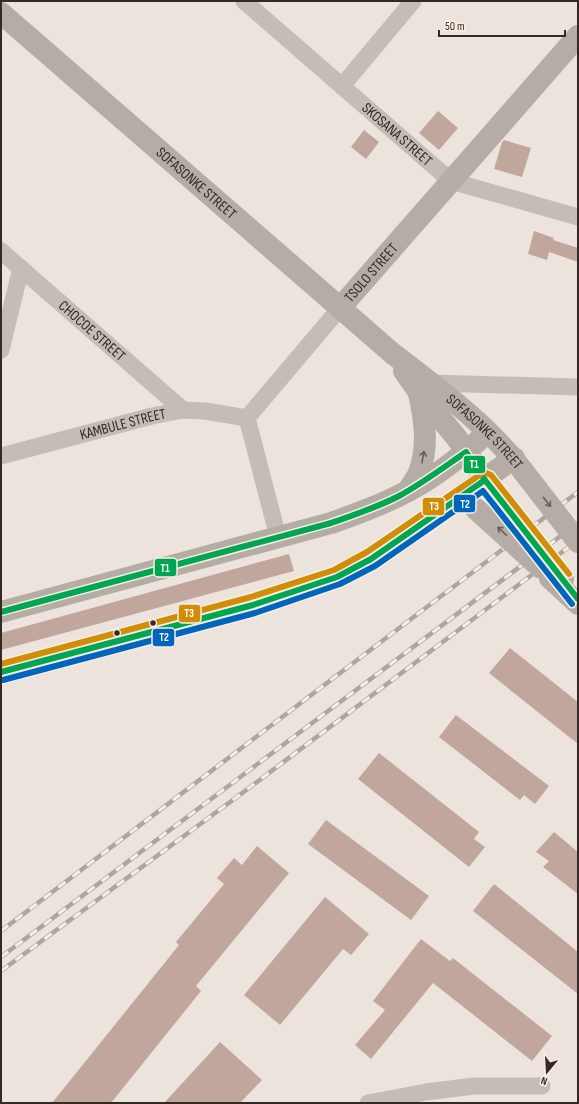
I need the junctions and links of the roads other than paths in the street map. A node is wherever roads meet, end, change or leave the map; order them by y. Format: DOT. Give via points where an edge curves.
graph roads {
  1 [pos="244,1"];
  2 [pos="413,1"];
  3 [pos="1,13"];
  4 [pos="578,36"];
  5 [pos="342,86"];
  6 [pos="451,181"];
  7 [pos="578,217"];
  8 [pos="1,251"];
  9 [pos="21,268"];
  10 [pos="340,308"];
  11 [pos="1,350"];
  12 [pos="424,387"];
  13 [pos="578,387"];
  14 [pos="184,410"];
  15 [pos="248,418"];
  16 [pos="488,432"];
  17 [pos="466,452"];
  18 [pos="1,456"];
  19 [pos="519,465"];
  20 [pos="490,486"];
  21 [pos="407,492"];
  22 [pos="467,504"];
  23 [pos="278,537"];
  24 [pos="578,542"];
  25 [pos="557,578"];
  26 [pos="578,599"];
  27 [pos="578,604"];
  28 [pos="1,612"];
  29 [pos="1,672"];
  30 [pos="542,1086"];
  31 [pos="368,1103"];
  1 -- 5 [label="street, SKOSANA STREET"];
  2 -- 5 [label="street"];
  3 -- 10 [label="main road, SOFASONKE STREET"];
  4 -- 6 [label="main road, TSOLO STREET"];
  5 -- 6 [label="street, SKOSANA STREET"];
  6 -- 7 [label="street, SKOSANA STREET"];
  6 -- 10 [label="main road, TSOLO STREET"];
  8 -- 9 [label="street, CHOCOE STREET"];
  9 -- 11 [label="street"];
  9 -- 14 [label="street, CHOCOE STREET"];
  10 -- 12 [label="main road, SOFASONKE STREET" via="392,353"];
  10 -- 15 [label="street, TSOLO STREET"];
  12 -- 13 [label="street" via="455,384"];
  12 -- 16 [label="main road, SOFASONKE STREET"];
  12 -- 17 [label="main road, SOFASONKE STREET"];
  21 -- 12 [label="main road, one-way" via="422,462 425,432"];
  14 -- 15 [label="street, KAMBULE STREET"];
  14 -- 18 [label="street, KAMBULE STREET"];
  15 -- 23 [label="street"];
  16 -- 17 [label="main road"];
  16 -- 19 [label="main road, SOFASONKE STREET"];
  17 -- 20 [label="main road, SOFASONKE STREET"];
  17 -- 21 [label="main road"];
  19 -- 20 [label="main road"];
  19 -- 24 [label="main road, SOFASONKE STREET, one-way, bridge"];
  20 -- 22 [label="main road"];
  20 -- 25 [label="main road, SOFASONKE STREET, bridge"];
  21 -- 23 [label="main road" via="352,516"];
  25 -- 22 [label="main road, one-way, bridge"];
  22 -- 29 [label="main road" via="337,577 253,605"];
  23 -- 28 [label="main road"];
  25 -- 26 [label="main road, SOFASONKE STREET"];
  25 -- 27 [label="main road"];
  30 -- 31 [label="street" via="474,1086"];
}
